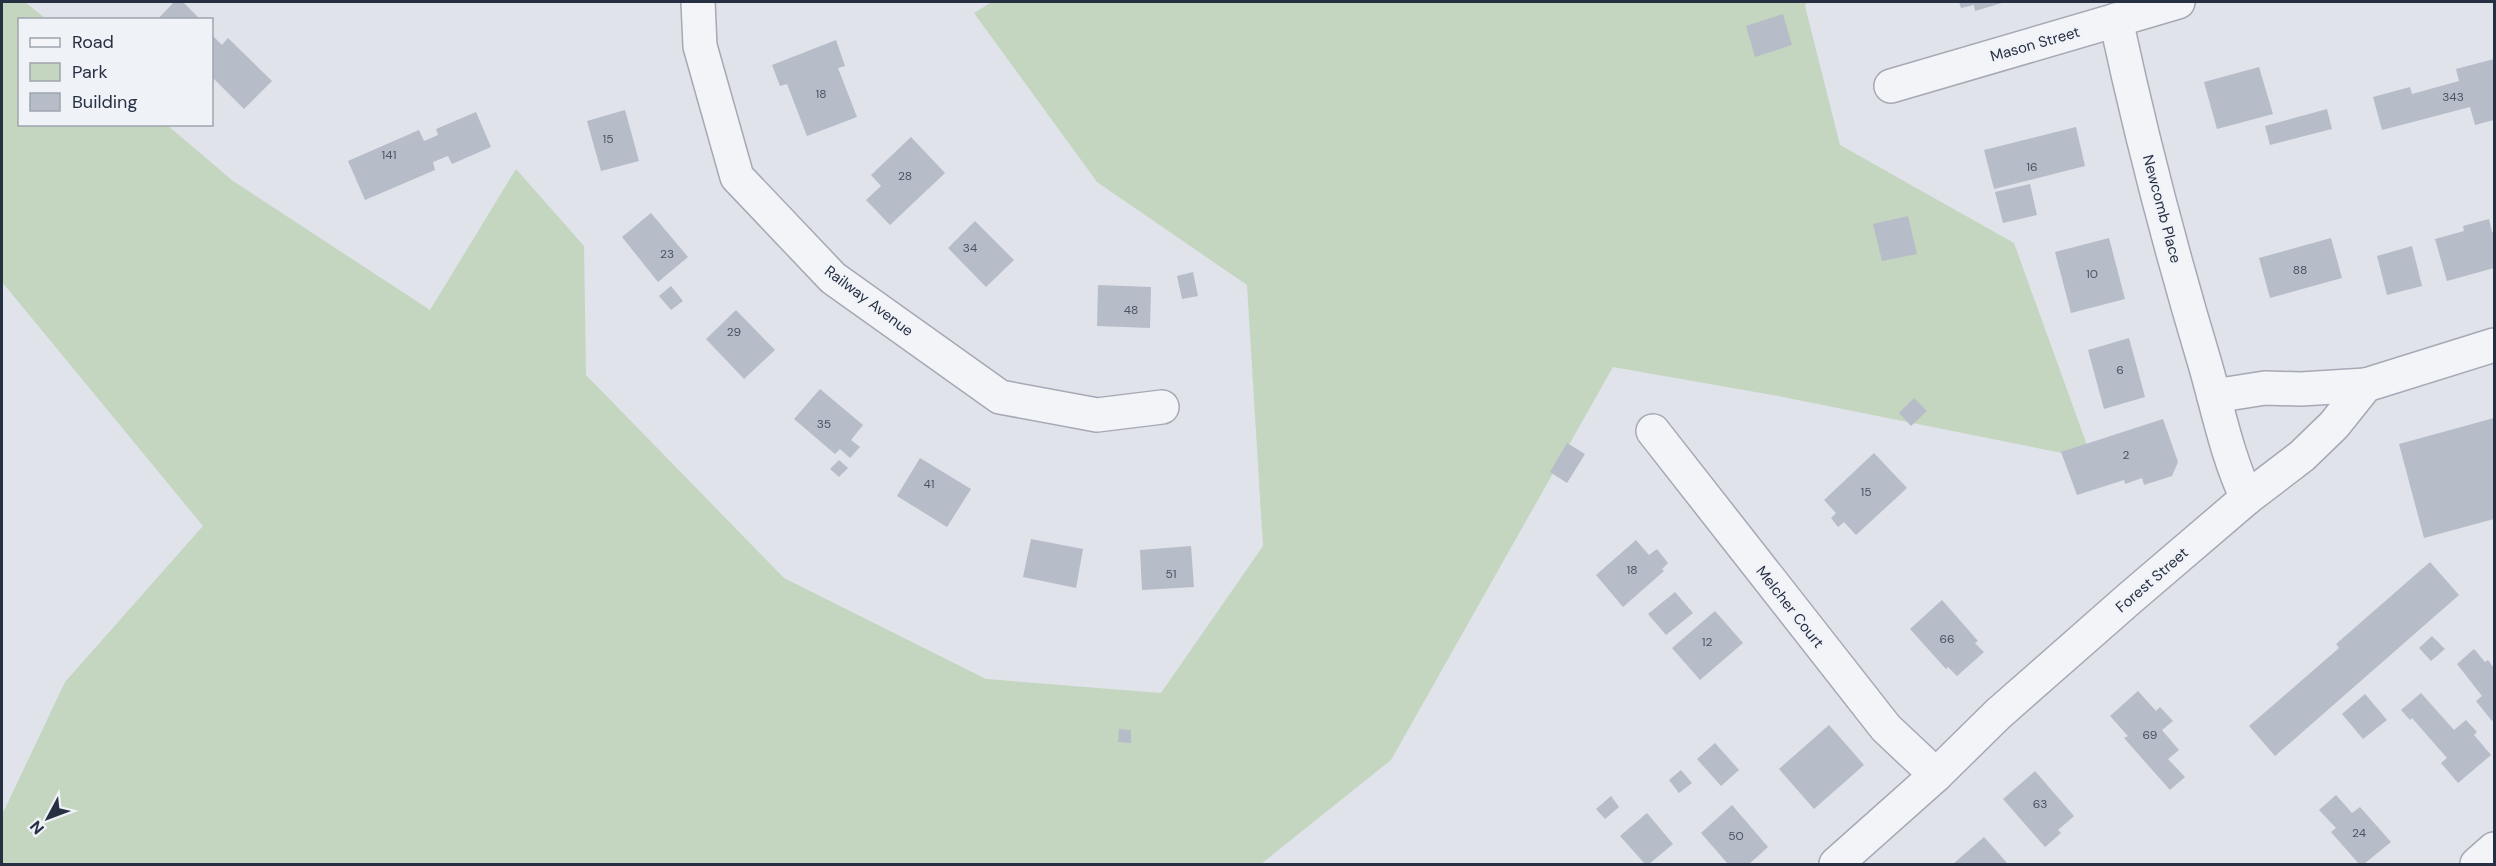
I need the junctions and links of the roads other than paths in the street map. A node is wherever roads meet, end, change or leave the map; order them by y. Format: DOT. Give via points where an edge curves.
graph roads {
  1 [pos="698,2"];
  2 [pos="2178,2"];
  3 [pos="2115,20"];
  4 [pos="1891,86"];
  5 [pos="2494,345"];
  6 [pos="2366,385"];
  7 [pos="2214,396"];
  8 [pos="1162,406"];
  9 [pos="1653,431"];
  10 [pos="2247,498"];
  11 [pos="1936,775"];
  12 [pos="2494,849"];
  13 [pos="1836,864"];
  14 [pos="2477,864"];
  1 -- 8 [label="street, Railway Avenue" via="700,46 737,177 833,278 999,397 1097,415"];
  2 -- 3 [label="street, Mason Street"];
  3 -- 4 [label="street, Mason Street"];
  3 -- 7 [label="street, Newcomb Place"];
  5 -- 6 [label="street"];
  6 -- 7 [label="street" via="2265,388"];
  6 -- 10 [label="street, Forest Street" via="2334,425 2302,456"];
  7 -- 10 [label="street, Newcomb Place" via="2233,468"];
  9 -- 11 [label="street, Melcher Court" via="1886,728"];
  10 -- 11 [label="street, Forest Street" via="1998,714"];
  11 -- 13 [label="street, Forest Street"];
  12 -- 14 [label="street"];
}
